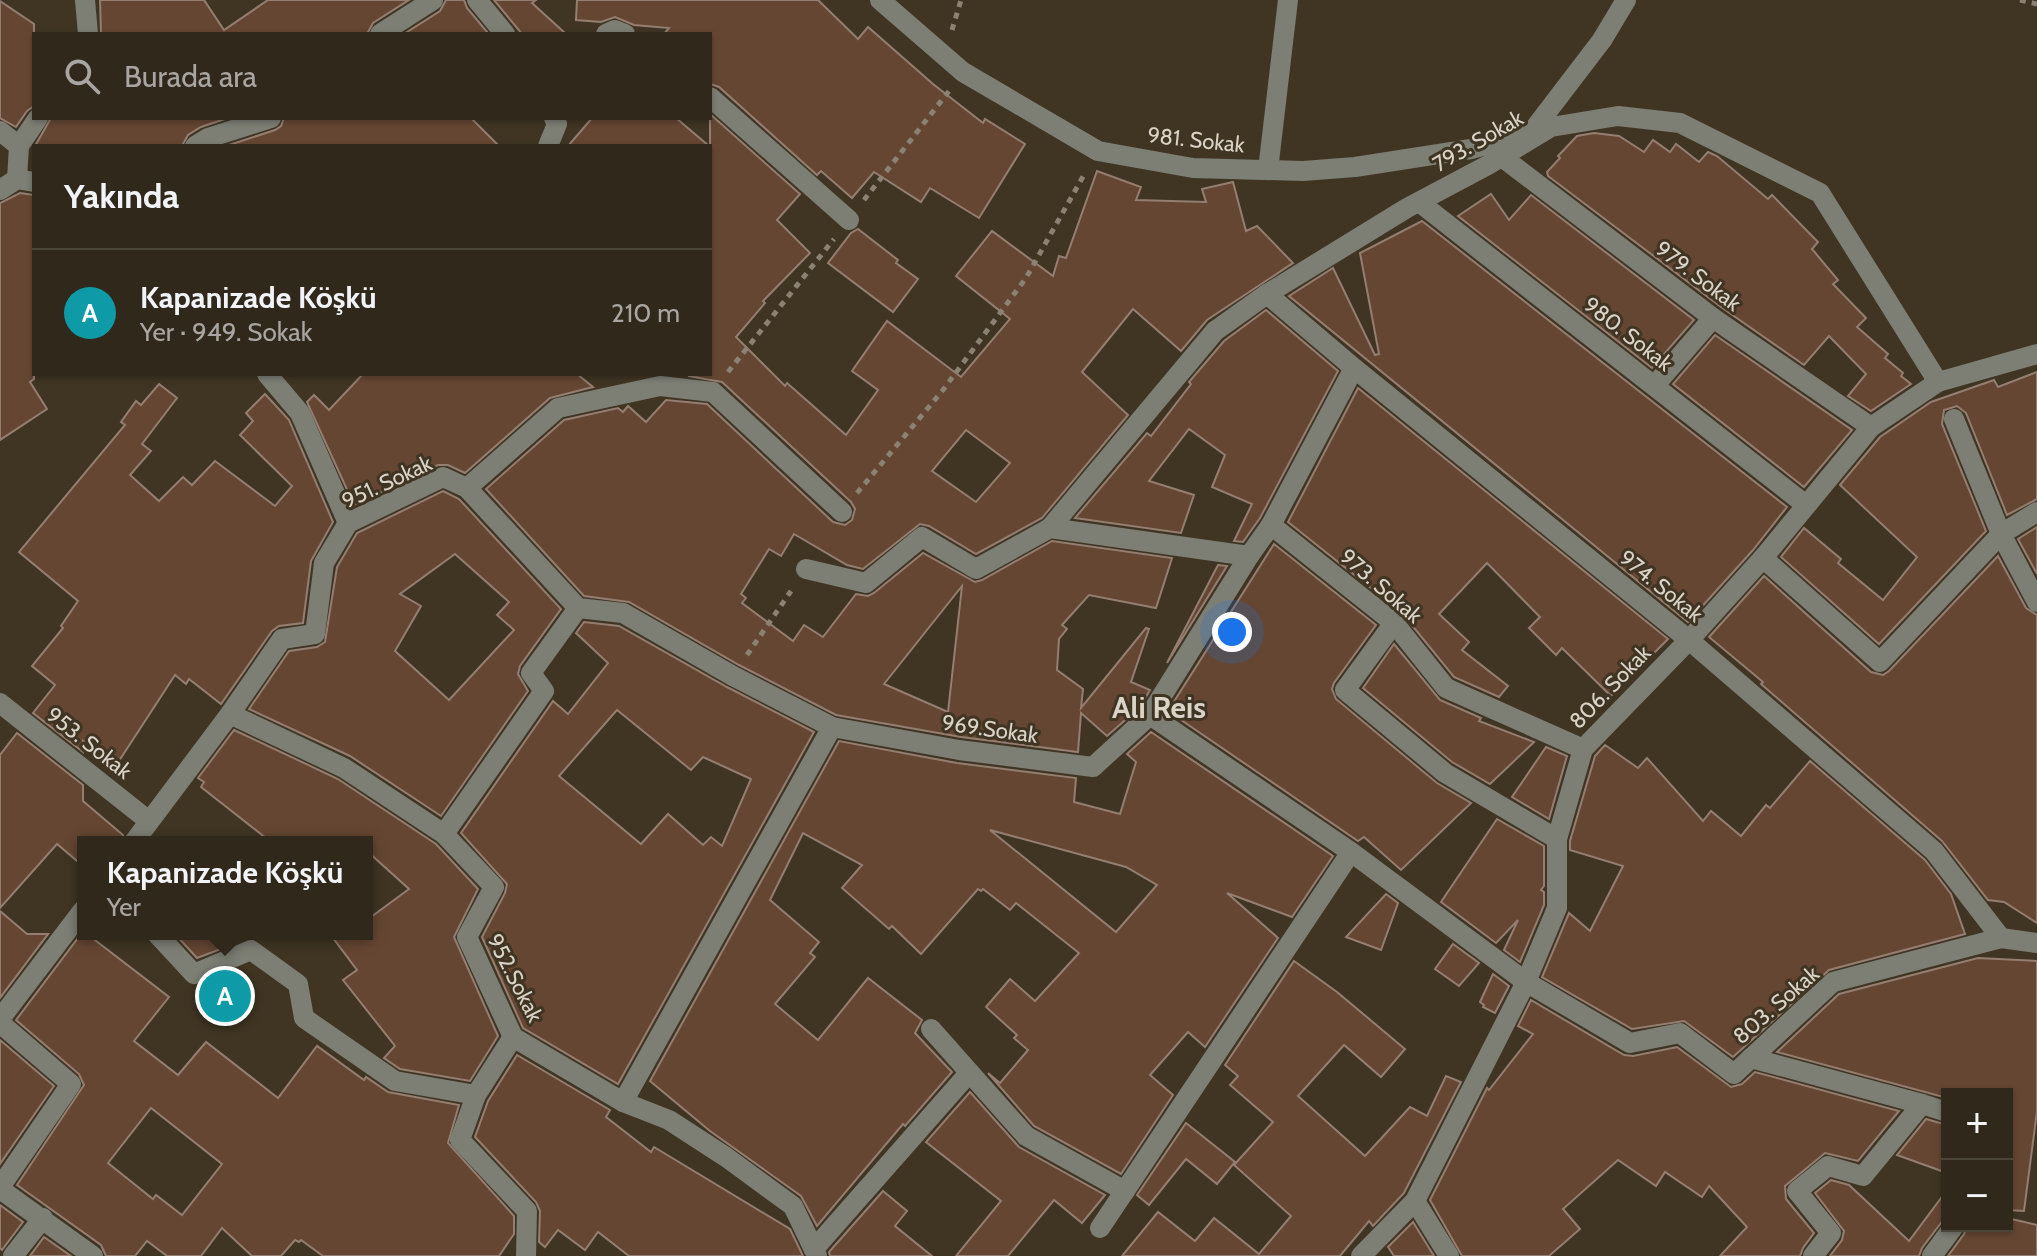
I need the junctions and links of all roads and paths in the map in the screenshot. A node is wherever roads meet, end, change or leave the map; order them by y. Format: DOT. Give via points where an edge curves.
graph roads {
  1 [pos="85,0"];
  2 [pos="433,0"];
  3 [pos="477,0"];
  4 [pos="880,0"];
  5 [pos="1288,0"];
  6 [pos="1626,0"];
  7 [pos="2020,0"];
  8 [pos="2037,4"];
  9 [pos="88,32"];
  10 [pos="383,32"];
  11 [pos="503,32"];
  12 [pos="712,99"];
  13 [pos="37,120"];
  14 [pos="265,120"];
  15 [pos="555,120"];
  16 [pos="1541,130"];
  17 [pos="0,131"];
  18 [pos="198,144"];
  19 [pos="549,144"];
  20 [pos="19,146"];
  21 [pos="1098,151"];
  22 [pos="1502,157"];
  23 [pos="1268,170"];
  24 [pos="17,184"];
  25 [pos="1419,202"];
  26 [pos="849,220"];
  27 [pos="1267,294"];
  28 [pos="1713,318"];
  29 [pos="2037,354"];
  30 [pos="1354,368"];
  31 [pos="269,376"];
  32 [pos="1938,382"];
  33 [pos="1655,385"];
  34 [pos="1954,419"];
  35 [pos="1871,427"];
  36 [pos="467,488"];
  37 [pos="1806,505"];
  38 [pos="842,512"];
  39 [pos="2037,512"];
  40 [pos="348,523"];
  41 [pos="1271,525"];
  42 [pos="1050,528"];
  43 [pos="2001,534"];
  44 [pos="1249,556"];
  45 [pos="1763,558"];
  46 [pos="806,569"];
  47 [pos="2037,602"];
  48 [pos="578,608"];
  49 [pos="1394,623"];
  50 [pos="1689,640"];
  51 [pos="733,676"];
  52 [pos="0,703"];
  53 [pos="230,714"];
  54 [pos="1150,715"];
  55 [pos="832,727"];
  56 [pos="1583,749"];
  57 [pos="149,821"];
  58 [pos="444,834"];
  59 [pos="138,836"];
  60 [pos="1557,839"];
  61 [pos="1351,852"];
  62 [pos="77,918"];
  63 [pos="2001,938"];
  64 [pos="163,940"];
  65 [pos="2037,943"];
  66 [pos="1526,982"];
  67 [pos="0,1021"];
  68 [pos="931,1029"];
  69 [pos="513,1037"];
  70 [pos="1751,1058"];
  71 [pos="969,1073"];
  72 [pos="476,1095"];
  73 [pos="623,1102"];
  74 [pos="1922,1104"];
  75 [pos="1941,1110"];
  76 [pos="0,1188"];
  77 [pos="1125,1191"];
  78 [pos="1415,1201"];
  79 [pos="43,1218"];
  80 [pos="1100,1228"];
  81 [pos="1950,1232"];
  82 [pos="816,1253"];
  83 [pos="13,1256"];
  84 [pos="93,1256"];
  85 [pos="526,1256"];
  86 [pos="1361,1256"];
  87 [pos="1449,1256"];
  88 [pos="1813,1256"];
  89 [pos="1932,1256"];
  1 -- 9 [label="street"];
  2 -- 10 [label="street"];
  3 -- 11 [label="street"];
  4 -- 21 [label="street, 981. Sokak" via="963,72"];
  5 -- 23 [label="street"];
  6 -- 16 [label="street"];
  7 -- 8 [label="path"];
  12 -- 26 [label="street"];
  13 -- 20 [label="street"];
  14 -- 18 [label="street"];
  15 -- 19 [label="street"];
  16 -- 22 [label="street, 793. Sokak"];
  16 -- 23 [label="street, 981. Sokak" via="1471,149 1355,167"];
  16 -- 32 [label="street, 793. Sokak" via="1618,116 1680,123 1820,193"];
  17 -- 20 [label="street"];
  20 -- 24 [label="street"];
  21 -- 23 [label="street, 981. Sokak" via="1193,168"];
  21 -- 38 [label="path" via="1026,278"];
  22 -- 25 [label="street, 793. Sokak"];
  22 -- 28 [label="street, 979. Sokak"];
  25 -- 27 [label="street, 793. Sokak"];
  25 -- 33 [label="street, 980. Sokak"];
  27 -- 30 [label="street, 974. Sokak"];
  27 -- 42 [label="street, 793. Sokak" via="1215,331"];
  28 -- 33 [label="street"];
  28 -- 35 [label="street, 979. Sokak"];
  29 -- 32 [label="street, 806. Sokak"];
  30 -- 41 [label="street, 969.Sokak"];
  30 -- 50 [label="street, 974. Sokak"];
  31 -- 40 [label="street" via="300,413"];
  32 -- 35 [label="street, 806. Sokak"];
  33 -- 37 [label="street, 980. Sokak"];
  34 -- 43 [label="street"];
  35 -- 37 [label="street, 806. Sokak"];
  36 -- 38 [label="street" via="558,408 660,386 713,392"];
  36 -- 40 [label="street, 951. Sokak" via="443,477"];
  36 -- 48 [label="street"];
  37 -- 45 [label="street, 806. Sokak"];
  39 -- 43 [label="street"];
  40 -- 53 [label="street, 951. Sokak" via="324,563 315,634 282,639"];
  41 -- 44 [label="street, 969.Sokak"];
  41 -- 49 [label="street, 973. Sokak"];
  42 -- 44 [label="street"];
  42 -- 46 [label="street" via="976,569 922,537 866,583"];
  43 -- 45 [label="street" via="1880,662"];
  43 -- 47 [label="street"];
  44 -- 54 [label="street, 969.Sokak"];
  45 -- 50 [label="street, 806. Sokak"];
  46 -- 51 [label="path"];
  48 -- 51 [label="street" via="623,613"];
  48 -- 58 [label="street" via="531,673 544,691"];
  49 -- 56 [label="street, 973. Sokak" via="1446,688"];
  49 -- 60 [label="street" via="1345,690 1445,773"];
  50 -- 56 [label="street, 806. Sokak"];
  50 -- 63 [label="street, 974. Sokak" via="1934,851"];
  51 -- 55 [label="street"];
  52 -- 57 [label="street, 953. Sokak"];
  53 -- 57 [label="street, 951. Sokak"];
  53 -- 58 [label="street, 952.Sokak" via="344,768"];
  54 -- 55 [label="street, 969.Sokak" via="1093,767"];
  54 -- 61 [label="street"];
  55 -- 73 [label="street"];
  56 -- 60 [label="street, 806. Sokak"];
  57 -- 59 [label="street, 951. Sokak"];
  58 -- 69 [label="street, 952.Sokak" via="494,887 467,937"];
  60 -- 66 [label="street, 806. Sokak" via="1557,908"];
  61 -- 66 [label="street"];
  61 -- 77 [label="street"];
  62 -- 67 [label="street"];
  63 -- 65 [label="street, 803. Sokak"];
  63 -- 70 [label="street, 803. Sokak" via="1833,982"];
  64 -- 72 [label="street" via="194,974 251,950 298,984 304,1018 395,1081"];
  66 -- 70 [label="street, 803. Sokak" via="1630,1043 1680,1033 1734,1074"];
  66 -- 78 [label="street, 806. Sokak"];
  67 -- 76 [label="street" via="71,1084"];
  68 -- 71 [label="street"];
  69 -- 72 [label="street"];
  69 -- 73 [label="street, 952.Sokak"];
  70 -- 74 [label="street"];
  71 -- 77 [label="street" via="1026,1136"];
  71 -- 82 [label="street"];
  72 -- 85 [label="street" via="460,1140 527,1211"];
  73 -- 82 [label="street, 952.Sokak" via="669,1120 793,1206"];
  74 -- 75 [label="street"];
  74 -- 88 [label="street" via="1863,1176 1828,1166 1797,1191 1831,1233"];
  76 -- 79 [label="street"];
  77 -- 80 [label="street"];
  78 -- 86 [label="street, 806. Sokak"];
  78 -- 87 [label="street"];
  79 -- 83 [label="street"];
  79 -- 84 [label="street"];
  81 -- 89 [label="street"];
}
